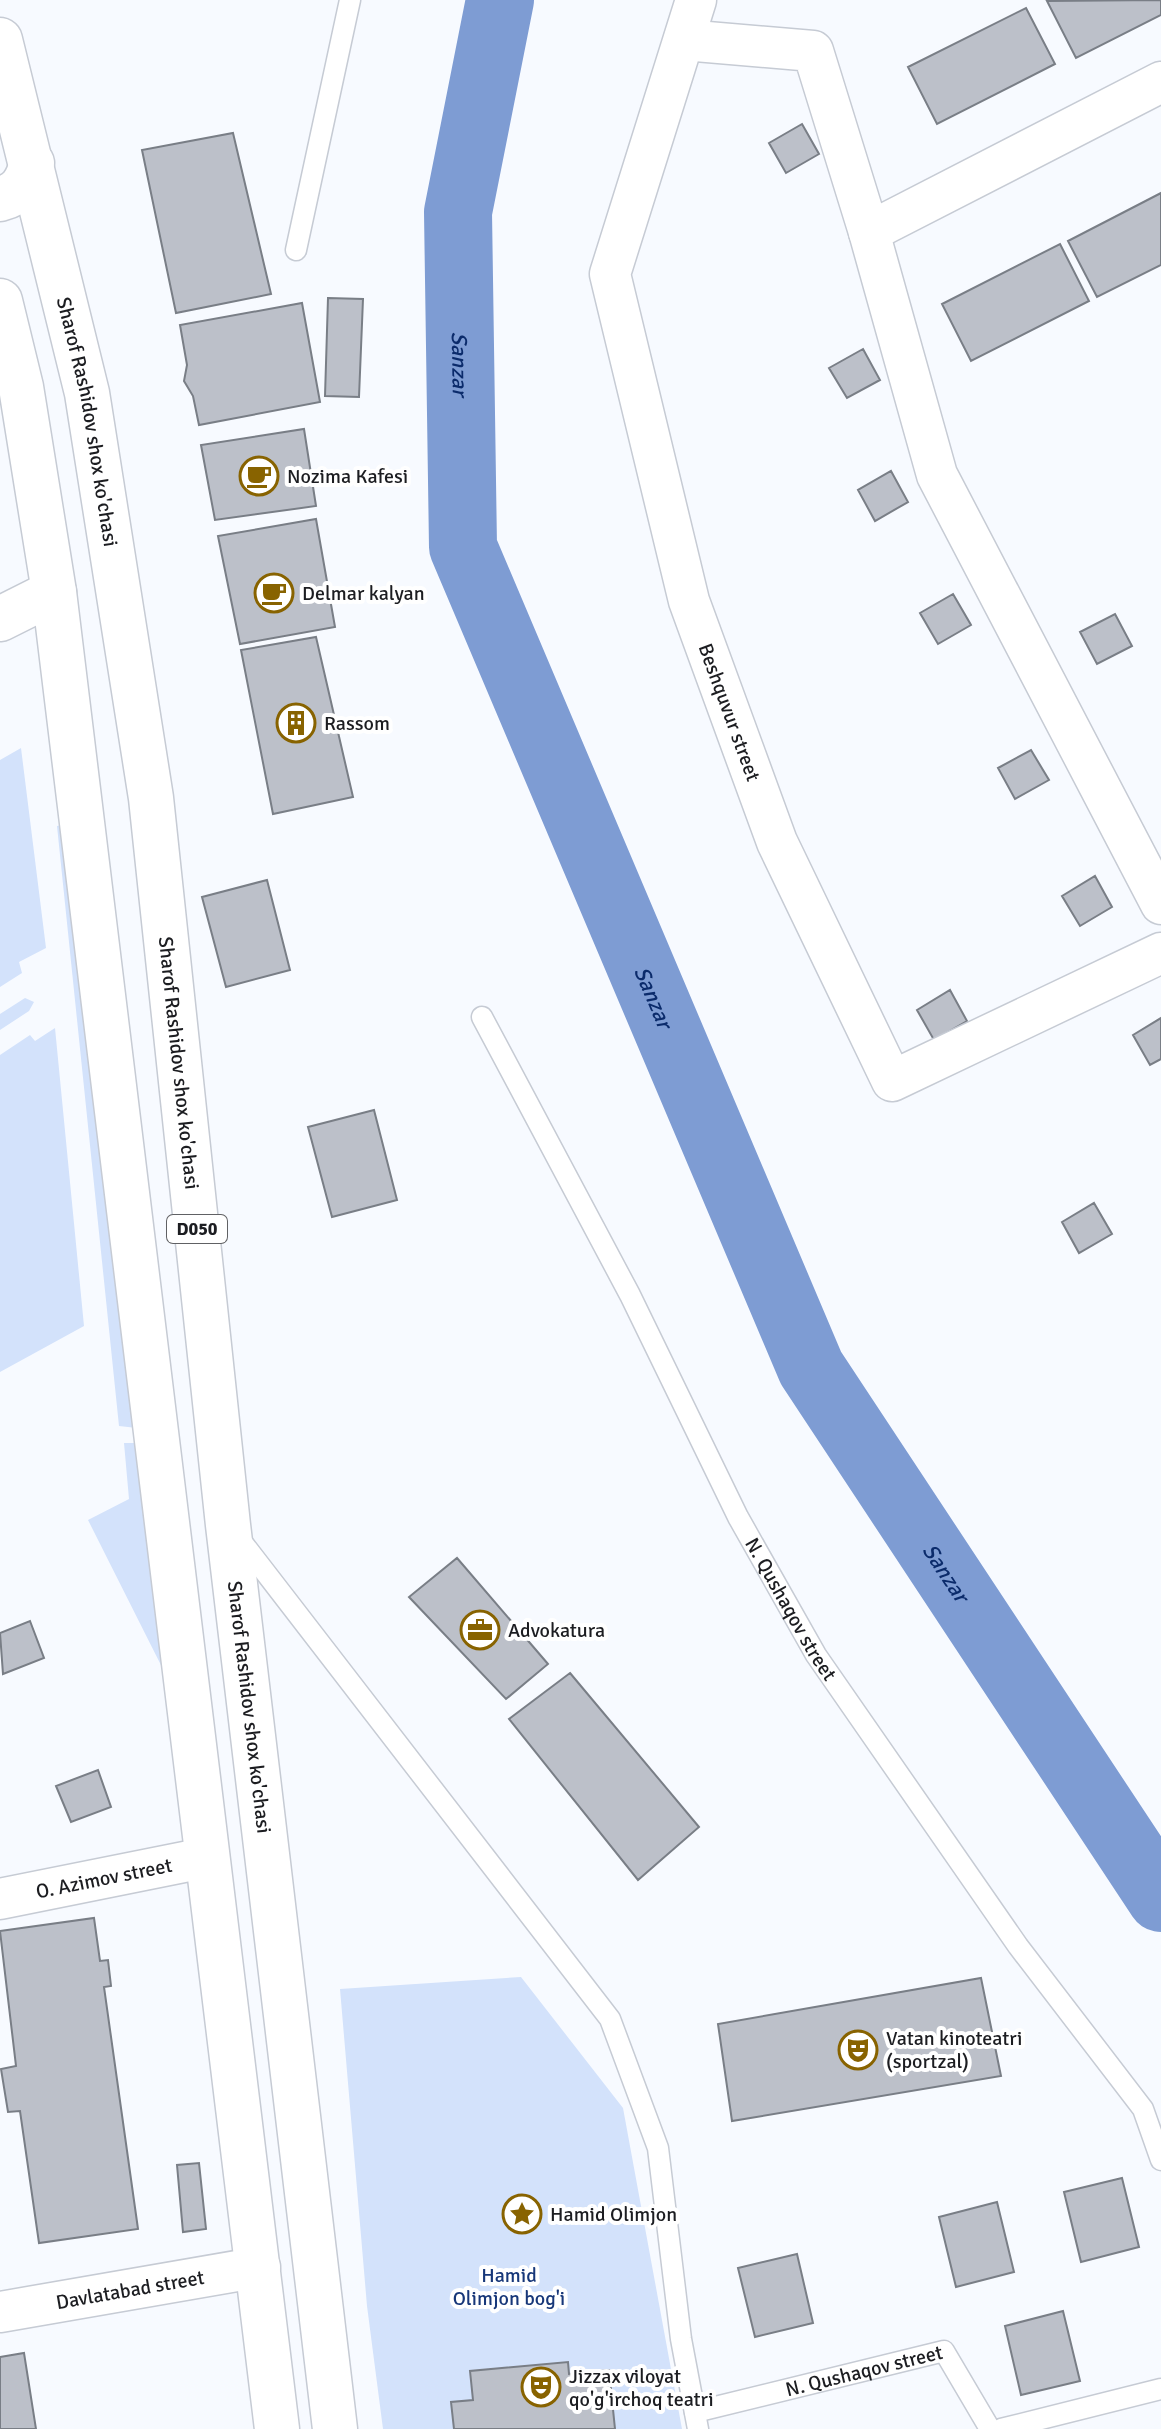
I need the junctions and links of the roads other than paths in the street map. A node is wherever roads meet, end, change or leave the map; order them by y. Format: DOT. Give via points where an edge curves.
graph roads {
  1 [pos="350,0"];
  2 [pos="696,0"];
  3 [pos="0,40"];
  4 [pos="684,40"];
  5 [pos="1161,82"];
  6 [pos="32,163"];
  7 [pos="0,199"];
  8 [pos="869,232"];
  9 [pos="296,250"];
  10 [pos="0,301"];
  11 [pos="54,592"];
  12 [pos="0,619"];
  13 [pos="1161,904"];
  14 [pos="1161,953"];
  15 [pos="482,1017"];
  16 [pos="228,1525"];
  17 [pos="209,1857"];
  18 [pos="0,1899"];
  19 [pos="1161,2160"];
  20 [pos="260,2267"];
  21 [pos="0,2312"];
  22 [pos="1161,2389"];
  23 [pos="697,2421"];
  24 [pos="277,2429"];
  25 [pos="335,2429"];
  26 [pos="990,2429"];
  27 [pos="1001,2429"];
  1 -- 9 [label="lane"];
  2 -- 4 [label="street, Beshquvur street"];
  3 -- 6 [label="main road, Sharof Rashidov shox ko'chasi / D050"];
  4 -- 8 [label="street" via="813,51"];
  4 -- 14 [label="street, Beshquvur street" via="610,274 689,601 777,842 892,1081"];
  5 -- 8 [label="street"];
  6 -- 7 [label="main road" via="18,192"];
  6 -- 16 [label="main road, Sharof Rashidov shox ko'chasi / D050" via="87,393 151,798"];
  8 -- 13 [label="street" via="937,475"];
  10 -- 11 [label="main road" via="21,387"];
  11 -- 12 [label="main road"];
  11 -- 17 [label="main road"];
  15 -- 19 [label="lane, N. Qushaqov street" via="630,1295 738,1517 816,1655 1018,1946 1143,2109"];
  16 -- 23 [label="lane, N. Qushaqov street" via="610,2019 658,2148 681,2339"];
  16 -- 25 [label="main road, Sharof Rashidov shox ko'chasi / D050"];
  17 -- 18 [label="street, O. Azimov street"];
  17 -- 20 [label="main road"];
  20 -- 21 [label="street, Davlatabad street"];
  20 -- 24 [label="main road"];
  22 -- 27 [label="lane"];
  23 -- 26 [label="lane, N. Qushaqov street" via="944,2351"];
}
